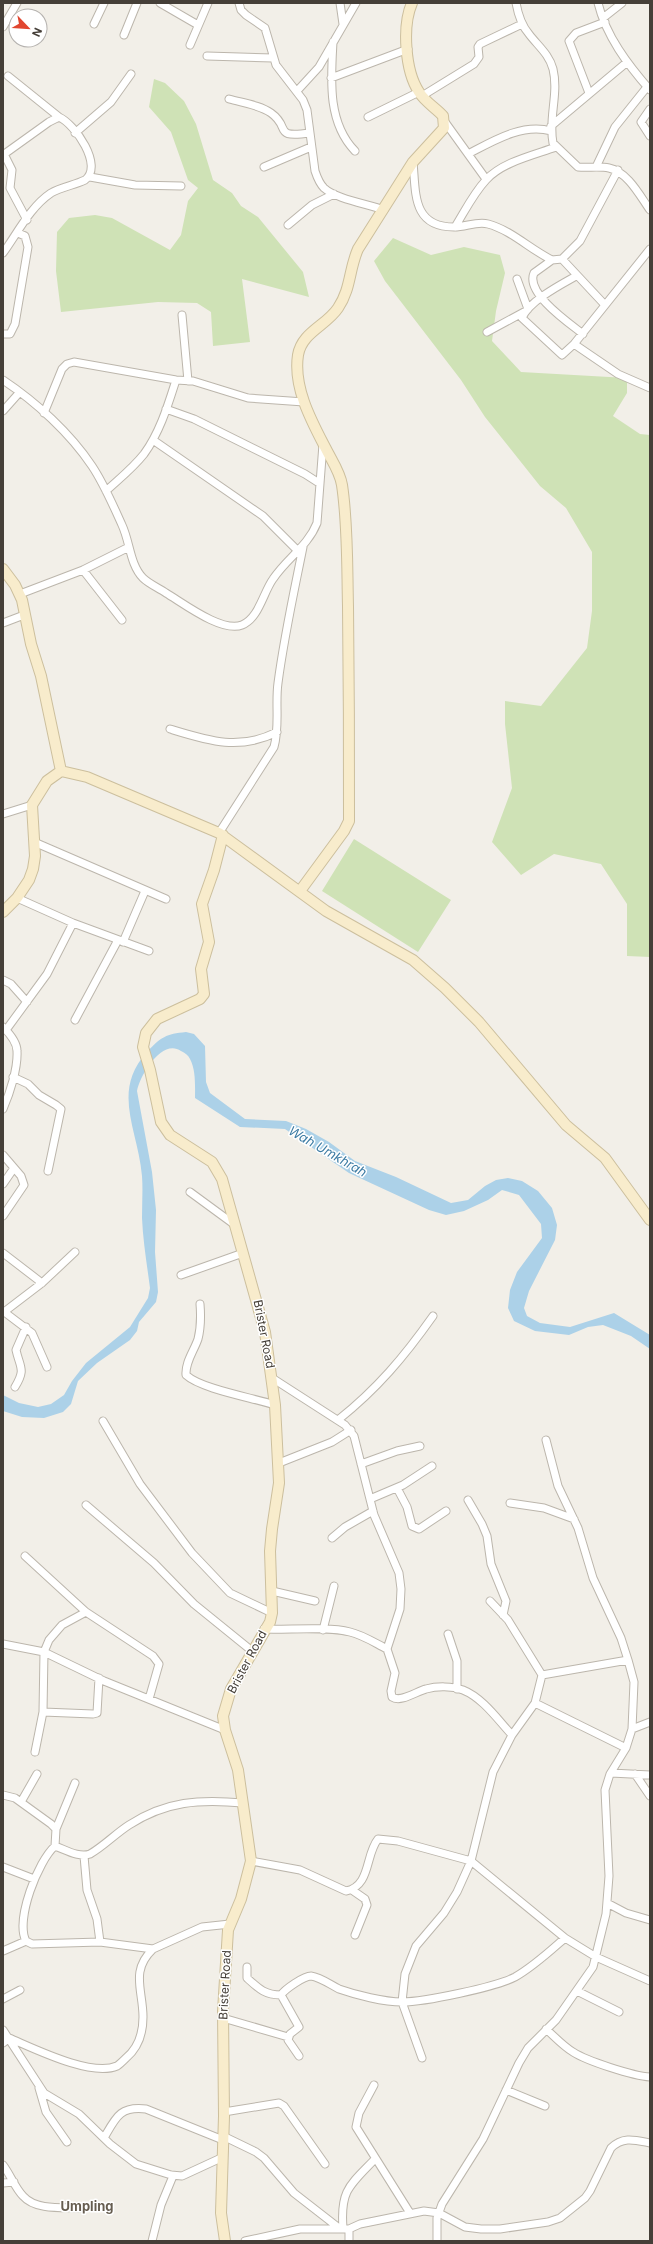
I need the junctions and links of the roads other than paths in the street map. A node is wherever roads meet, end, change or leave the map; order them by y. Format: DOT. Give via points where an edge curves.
graph roads {
  1 [pos="16,3"];
  2 [pos="104,3"];
  3 [pos="137,3"];
  4 [pos="160,3"];
  5 [pos="208,3"];
  6 [pos="239,3"];
  7 [pos="340,3"];
  8 [pos="356,3"];
  9 [pos="412,3"];
  10 [pos="516,3"];
  11 [pos="598,3"];
  12 [pos="622,3"];
  13 [pos="604,20"];
  14 [pos="94,24"];
  15 [pos="343,24"];
  16 [pos="522,24"];
  17 [pos="198,25"];
  18 [pos="3,27"];
  19 [pos="124,35"];
  20 [pos="333,42"];
  21 [pos="190,45"];
  22 [pos="408,49"];
  23 [pos="207,56"];
  24 [pos="273,58"];
  25 [pos="626,63"];
  26 [pos="131,74"];
  27 [pos="8,76"];
  28 [pos="331,78"];
  29 [pos="648,88"];
  30 [pos="297,91"];
  31 [pos="589,93"];
  32 [pos="421,94"];
  33 [pos="229,99"];
  34 [pos="650,109"];
  35 [pos="59,117"];
  36 [pos="368,117"];
  37 [pos="445,122"];
  38 [pos="551,129"];
  39 [pos="75,133"];
  40 [pos="310,133"];
  41 [pos="650,136"];
  42 [pos="311,147"];
  43 [pos="556,147"];
  44 [pos="355,151"];
  45 [pos="4,154"];
  46 [pos="468,154"];
  47 [pos="413,162"];
  48 [pos="264,167"];
  49 [pos="596,167"];
  50 [pos="618,170"];
  51 [pos="90,177"];
  52 [pos="486,179"];
  53 [pos="181,186"];
  54 [pos="331,195"];
  55 [pos="650,210"];
  56 [pos="382,214"];
  57 [pos="27,220"];
  58 [pos="288,225"];
  59 [pos="455,227"];
  60 [pos="18,233"];
  61 [pos="650,249"];
  62 [pos="3,253"];
  63 [pos="562,259"];
  64 [pos="552,260"];
  65 [pos="576,276"];
  66 [pos="517,279"];
  67 [pos="541,299"];
  68 [pos="605,305"];
  69 [pos="526,311"];
  70 [pos="182,315"];
  71 [pos="487,332"];
  72 [pos="3,334"];
  73 [pos="583,334"];
  74 [pos="574,344"];
  75 [pos="3,380"];
  76 [pos="176,380"];
  77 [pos="188,380"];
  78 [pos="650,388"];
  79 [pos="20,393"];
  80 [pos="304,402"];
  81 [pos="166,410"];
  82 [pos="3,411"];
  83 [pos="44,413"];
  84 [pos="153,440"];
  85 [pos="323,444"];
  86 [pos="319,483"];
  87 [pos="106,491"];
  88 [pos="130,547"];
  89 [pos="301,549"];
  90 [pos="3,569"];
  91 [pos="83,570"];
  92 [pos="20,594"];
  93 [pos="24,615"];
  94 [pos="122,620"];
  95 [pos="3,623"];
  96 [pos="170,729"];
  97 [pos="277,732"];
  98 [pos="61,770"];
  99 [pos="32,805"];
  100 [pos="3,814"];
  101 [pos="221,834"];
  102 [pos="34,842"];
  103 [pos="145,890"];
  104 [pos="300,890"];
  105 [pos="17,898"];
  106 [pos="166,899"];
  107 [pos="3,912"];
  108 [pos="73,923"];
  109 [pos="121,941"];
  110 [pos="149,951"];
  111 [pos="3,980"];
  112 [pos="27,1002"];
  113 [pos="75,1020"];
  114 [pos="4,1029"];
  115 [pos="13,1077"];
  116 [pos="3,1109"];
  117 [pos="3,1155"];
  118 [pos="14,1168"];
  119 [pos="48,1171"];
  120 [pos="3,1184"];
  121 [pos="190,1192"];
  122 [pos="4,1212"];
  123 [pos="650,1220"];
  124 [pos="235,1225"];
  125 [pos="75,1252"];
  126 [pos="3,1253"];
  127 [pos="243,1253"];
  128 [pos="181,1275"];
  129 [pos="42,1282"];
  130 [pos="200,1304"];
  131 [pos="4,1311"];
  132 [pos="433,1316"];
  133 [pos="26,1327"];
  134 [pos="47,1367"];
  135 [pos="272,1378"];
  136 [pos="15,1387"];
  137 [pos="276,1405"];
  138 [pos="338,1420"];
  139 [pos="104,1421"];
  140 [pos="351,1430"];
  141 [pos="546,1440"];
  142 [pos="420,1446"];
  143 [pos="280,1463"];
  144 [pos="361,1464"];
  145 [pos="432,1466"];
  146 [pos="397,1488"];
  147 [pos="370,1499"];
  148 [pos="468,1500"];
  149 [pos="510,1503"];
  150 [pos="86,1505"];
  151 [pos="373,1510"];
  152 [pos="446,1511"];
  153 [pos="574,1519"];
  154 [pos="332,1538"];
  155 [pos="25,1556"];
  156 [pos="334,1586"];
  157 [pos="272,1591"];
  158 [pos="314,1601"];
  159 [pos="490,1601"];
  160 [pos="86,1612"];
  161 [pos="272,1613"];
  162 [pos="503,1615"];
  163 [pos="264,1630"];
  164 [pos="323,1630"];
  165 [pos="448,1634"];
  166 [pos="3,1644"];
  167 [pos="387,1649"];
  168 [pos="252,1651"];
  169 [pos="44,1652"];
  170 [pos="628,1660"];
  171 [pos="542,1675"];
  172 [pos="99,1678"];
  173 [pos="457,1689"];
  174 [pos="150,1699"];
  175 [pos="535,1702"];
  176 [pos="43,1712"];
  177 [pos="650,1722"];
  178 [pos="632,1729"];
  179 [pos="225,1730"];
  180 [pos="512,1735"];
  181 [pos="626,1748"];
  182 [pos="35,1752"];
  183 [pos="611,1773"];
  184 [pos="37,1774"];
  185 [pos="635,1774"];
  186 [pos="650,1775"];
  187 [pos="75,1783"];
  188 [pos="3,1795"];
  189 [pos="650,1796"];
  190 [pos="21,1802"];
  191 [pos="243,1802"];
  192 [pos="56,1829"];
  193 [pos="55,1846"];
  194 [pos="84,1856"];
  195 [pos="471,1860"];
  196 [pos="251,1861"];
  197 [pos="3,1867"];
  198 [pos="34,1879"];
  199 [pos="352,1890"];
  200 [pos="607,1903"];
  201 [pos="650,1920"];
  202 [pos="230,1924"];
  203 [pos="355,1935"];
  204 [pos="565,1938"];
  205 [pos="26,1941"];
  206 [pos="100,1942"];
  207 [pos="153,1949"];
  208 [pos="3,1951"];
  209 [pos="596,1957"];
  210 [pos="247,1967"];
  211 [pos="650,1982"];
  212 [pos="20,1990"];
  213 [pos="577,1991"];
  214 [pos="281,1995"];
  215 [pos="3,1999"];
  216 [pos="402,2002"];
  217 [pos="619,2012"];
  218 [pos="223,2018"];
  219 [pos="546,2029"];
  220 [pos="3,2030"];
  221 [pos="288,2037"];
  222 [pos="6,2041"];
  223 [pos="298,2056"];
  224 [pos="422,2058"];
  225 [pos="650,2077"];
  226 [pos="374,2085"];
  227 [pos="39,2087"];
  228 [pos="506,2090"];
  229 [pos="545,2106"];
  230 [pos="224,2112"];
  231 [pos="104,2138"];
  232 [pos="223,2138"];
  233 [pos="67,2142"];
  234 [pos="650,2143"];
  235 [pos="222,2158"];
  236 [pos="375,2159"];
  237 [pos="325,2164"];
  238 [pos="3,2165"];
  239 [pos="173,2176"];
  240 [pos="14,2182"];
  241 [pos="3,2183"];
  242 [pos="82,2208"];
  243 [pos="410,2213"];
  244 [pos="439,2213"];
  245 [pos="343,2228"];
  246 [pos="152,2241"];
  247 [pos="225,2241"];
  248 [pos="245,2241"];
  249 [pos="349,2241"];
  250 [pos="437,2241"];
  1 -- 18 [label="street"];
  2 -- 14 [label="street"];
  3 -- 19 [label="street"];
  4 -- 17 [label="street"];
  5 -- 17 [label="street"];
  6 -- 24 [label="street" via="241,10 265,28"];
  7 -- 15 [label="street"];
  8 -- 15 [label="street"];
  9 -- 22 [label="street" via="406,24"];
  10 -- 16 [label="street"];
  11 -- 13 [label="street"];
  12 -- 13 [label="street"];
  13 -- 25 [label="street"];
  13 -- 31 [label="street" via="576,33 569,41"];
  15 -- 20 [label="street"];
  16 -- 32 [label="street" via="480,44 479,57 474,64"];
  16 -- 38 [label="street" via="547,56 553,70 555,84"];
  17 -- 21 [label="street"];
  20 -- 28 [label="street"];
  20 -- 30 [label="street" via="313,76"];
  22 -- 28 [label="street"];
  22 -- 32 [label="street" via="411,67"];
  23 -- 24 [label="street"];
  24 -- 30 [label="street"];
  25 -- 29 [label="street"];
  25 -- 31 [label="street"];
  26 -- 39 [label="street" via="111,102"];
  27 -- 35 [label="street"];
  28 -- 44 [label="street" via="338,124"];
  29 -- 49 [label="street" via="615,127"];
  30 -- 40 [label="street" via="306,110"];
  31 -- 38 [label="street"];
  32 -- 36 [label="street"];
  32 -- 37 [label="street" via="443,116"];
  33 -- 40 [label="street" via="271,113 285,133"];
  34 -- 41 [label="street" via="641,122"];
  35 -- 39 [label="street" via="68,123"];
  35 -- 45 [label="street"];
  37 -- 46 [label="street"];
  37 -- 47 [label="street" via="440,133"];
  38 -- 43 [label="street"];
  38 -- 46 [label="street" via="531,129 510,134"];
  39 -- 51 [label="street" via="89,154 92,171"];
  40 -- 42 [label="street"];
  42 -- 48 [label="street"];
  42 -- 54 [label="street" via="315,172"];
  43 -- 49 [label="street" via="578,167"];
  43 -- 52 [label="street" via="502,168"];
  45 -- 57 [label="street" via="12,170 10,188"];
  46 -- 52 [label="street"];
  47 -- 56 [label="street"];
  47 -- 59 [label="street" via="416,201 420,211 435,223"];
  49 -- 50 [label="street"];
  50 -- 55 [label="street"];
  50 -- 63 [label="street" via="580,241"];
  51 -- 53 [label="street" via="135,185"];
  51 -- 57 [label="street" via="52,193"];
  52 -- 59 [label="street"];
  54 -- 56 [label="street"];
  54 -- 58 [label="street"];
  56 -- 80 [label="street" via="353,259 348,290 338,309 314,330 300,348 297,372"];
  57 -- 60 [label="street"];
  59 -- 64 [label="street" via="487,223"];
  60 -- 62 [label="street"];
  60 -- 72 [label="street" via="25,236 28,247 15,324 10,334"];
  61 -- 68 [label="street"];
  63 -- 64 [label="street"];
  63 -- 65 [label="street"];
  64 -- 67 [label="street" via="537,270 532,277"];
  65 -- 67 [label="street"];
  65 -- 68 [label="street"];
  66 -- 69 [label="street"];
  67 -- 69 [label="street"];
  67 -- 73 [label="street"];
  68 -- 73 [label="street"];
  69 -- 71 [label="street"];
  69 -- 74 [label="street" via="522,318 524,322 558,353 566,354"];
  70 -- 77 [label="street"];
  73 -- 74 [label="street"];
  74 -- 78 [label="street" via="618,374"];
  75 -- 79 [label="street"];
  76 -- 77 [label="street"];
  76 -- 81 [label="street"];
  76 -- 83 [label="street" via="74,362 62,369"];
  77 -- 80 [label="street" via="248,398"];
  79 -- 82 [label="street"];
  79 -- 83 [label="street"];
  80 -- 85 [label="street"];
  81 -- 84 [label="street"];
  81 -- 86 [label="street" via="194,419"];
  83 -- 87 [label="street" via="92,466"];
  84 -- 87 [label="street" via="135,463"];
  84 -- 89 [label="street" via="263,516"];
  85 -- 86 [label="street"];
  85 -- 104 [label="street" via="342,484 347,566 349,821"];
  86 -- 89 [label="street" via="317,523 308,542"];
  87 -- 88 [label="street"];
  88 -- 89 [label="street" via="135,566 144,579 203,616 231,626 241,626 255,615 273,579 288,559"];
  88 -- 91 [label="street"];
  89 -- 97 [label="street" via="281,658 277,690"];
  90 -- 92 [label="street"];
  91 -- 92 [label="street"];
  91 -- 94 [label="street"];
  92 -- 93 [label="street"];
  93 -- 95 [label="street"];
  93 -- 98 [label="street" via="41,676"];
  96 -- 97 [label="street" via="208,740 239,743 256,741"];
  97 -- 101 [label="street" via="274,747"];
  98 -- 99 [label="street" via="47,781"];
  98 -- 101 [label="street" via="87,776"];
  99 -- 100 [label="street"];
  99 -- 102 [label="street"];
  101 -- 104 [label="street"];
  101 -- 124 [label="street, Brister Road" via="214,870 202,899 209,942 201,969 204,994 200,999 150,1026 143,1040 143,1047 161,1122 170,1135 212,1162 222,1179"];
  102 -- 103 [label="street"];
  102 -- 105 [label="street" via="33,869"];
  103 -- 106 [label="street"];
  103 -- 109 [label="street"];
  104 -- 123 [label="street" via="326,911 413,960 445,988 479,1022 555,1114 605,1158"];
  105 -- 107 [label="street"];
  105 -- 108 [label="street"];
  108 -- 109 [label="street"];
  108 -- 112 [label="street" via="48,974"];
  109 -- 110 [label="street"];
  109 -- 113 [label="street"];
  111 -- 112 [label="street" via="11,984"];
  112 -- 114 [label="street"];
  114 -- 115 [label="street" via="12,1038 17,1051"];
  115 -- 116 [label="street"];
  115 -- 119 [label="street" via="28,1084 39,1095 61,1109"];
  117 -- 118 [label="street"];
  118 -- 120 [label="street"];
  118 -- 122 [label="street" via="22,1176 24,1185"];
  121 -- 124 [label="street"];
  124 -- 127 [label="street, Brister Road"];
  125 -- 129 [label="street"];
  126 -- 129 [label="street"];
  127 -- 128 [label="street"];
  127 -- 135 [label="street, Brister Road" via="265,1332"];
  129 -- 131 [label="street"];
  130 -- 137 [label="street" via="201,1324 186,1375 210,1386"];
  131 -- 133 [label="street"];
  132 -- 138 [label="street" via="396,1366 363,1400"];
  133 -- 134 [label="street" via="37,1342"];
  133 -- 136 [label="street" via="16,1350 22,1368 21,1378"];
  135 -- 137 [label="street, Brister Road"];
  135 -- 138 [label="street"];
  137 -- 143 [label="street, Brister Road"];
  138 -- 140 [label="street"];
  139 -- 161 [label="street" via="140,1484 192,1553 230,1593"];
  140 -- 143 [label="street" via="332,1442"];
  140 -- 144 [label="street"];
  141 -- 153 [label="street" via="558,1486"];
  142 -- 144 [label="street"];
  143 -- 157 [label="street, Brister Road" via="272,1529"];
  144 -- 147 [label="street"];
  145 -- 146 [label="street"];
  146 -- 147 [label="street"];
  146 -- 152 [label="street" via="415,1528 419,1529"];
  147 -- 151 [label="street"];
  148 -- 162 [label="street" via="487,1536 491,1564 506,1601"];
  149 -- 153 [label="street" via="544,1508"];
  150 -- 168 [label="street" via="154,1563 194,1604"];
  151 -- 154 [label="street"];
  151 -- 167 [label="street" via="393,1556 401,1589 400,1609"];
  153 -- 170 [label="street" via="593,1578 621,1638"];
  155 -- 160 [label="street"];
  156 -- 164 [label="street"];
  157 -- 158 [label="street"];
  157 -- 161 [label="street, Brister Road"];
  159 -- 162 [label="street"];
  160 -- 169 [label="street" via="53,1633"];
  160 -- 174 [label="street" via="159,1664"];
  161 -- 163 [label="street, Brister Road" via="270,1622"];
  162 -- 171 [label="street"];
  163 -- 164 [label="street"];
  163 -- 168 [label="street, Brister Road"];
  164 -- 167 [label="street" via="350,1632"];
  165 -- 173 [label="street" via="457,1661"];
  166 -- 169 [label="street"];
  167 -- 173 [label="street" via="395,1673 391,1691 395,1699 427,1688"];
  168 -- 179 [label="street, Brister Road" via="230,1689 223,1716"];
  169 -- 172 [label="street"];
  169 -- 176 [label="street"];
  170 -- 171 [label="street"];
  170 -- 178 [label="street" via="634,1682"];
  171 -- 175 [label="street"];
  172 -- 174 [label="street"];
  172 -- 176 [label="street" via="97,1712"];
  173 -- 180 [label="street" via="479,1700"];
  174 -- 179 [label="street"];
  175 -- 180 [label="street"];
  175 -- 181 [label="street"];
  176 -- 182 [label="street"];
  177 -- 178 [label="street"];
  178 -- 181 [label="street"];
  179 -- 191 [label="street, Brister Road" via="238,1770"];
  180 -- 195 [label="street" via="493,1772"];
  181 -- 183 [label="street"];
  183 -- 185 [label="street"];
  183 -- 200 [label="street" via="605,1790 609,1876"];
  184 -- 190 [label="street"];
  185 -- 186 [label="street"];
  185 -- 189 [label="street"];
  187 -- 192 [label="street"];
  188 -- 190 [label="street"];
  190 -- 192 [label="street"];
  191 -- 194 [label="street" via="193,1801 165,1807 127,1826 96,1851"];
  191 -- 196 [label="street, Brister Road"];
  192 -- 193 [label="street"];
  193 -- 194 [label="street"];
  193 -- 198 [label="street" via="50,1850"];
  194 -- 206 [label="street" via="87,1890 98,1919"];
  195 -- 199 [label="street" via="398,1841 378,1839 371,1851 365,1874 358,1886"];
  195 -- 204 [label="street"];
  195 -- 216 [label="street" via="452,1902 416,1946 410,1958 405,1974"];
  196 -- 199 [label="street" via="300,1870 346,1891"];
  196 -- 202 [label="street, Brister Road" via="241,1899"];
  197 -- 198 [label="street"];
  198 -- 205 [label="street" via="22,1925 22,1934"];
  199 -- 203 [label="street" via="365,1899 368,1905"];
  200 -- 201 [label="street" via="626,1913"];
  200 -- 209 [label="street"];
  202 -- 207 [label="street" via="202,1926"];
  202 -- 218 [label="street, Brister Road"];
  204 -- 209 [label="street"];
  204 -- 216 [label="street" via="530,1968 514,1978 450,1995"];
  205 -- 206 [label="street" via="32,1944"];
  205 -- 208 [label="street"];
  206 -- 207 [label="street"];
  207 -- 222 [label="street" via="143,1961 139,1972 143,2018 140,2039 133,2053 117,2066 87,2066"];
  209 -- 211 [label="street"];
  209 -- 213 [label="street" via="588,1976"];
  210 -- 214 [label="street" via="248,1978 261,1990 270,1995"];
  212 -- 215 [label="street"];
  213 -- 217 [label="street"];
  213 -- 219 [label="street" via="556,2020"];
  214 -- 216 [label="street" via="311,1976 360,1995"];
  214 -- 221 [label="street" via="298,2027"];
  216 -- 224 [label="street"];
  218 -- 221 [label="street"];
  218 -- 230 [label="street, Brister Road"];
  219 -- 225 [label="street" via="572,2052"];
  219 -- 228 [label="street" via="528,2048"];
  220 -- 222 [label="street"];
  221 -- 223 [label="street"];
  222 -- 227 [label="street"];
  226 -- 236 [label="street" via="356,2127"];
  227 -- 231 [label="street" via="79,2114"];
  227 -- 233 [label="street" via="46,2112"];
  228 -- 229 [label="street"];
  228 -- 244 [label="street" via="483,2139 442,2204"];
  230 -- 232 [label="street, Brister Road"];
  230 -- 237 [label="street" via="279,2103 284,2106"];
  231 -- 232 [label="street" via="120,2114 125,2109 134,2107 146,2109"];
  231 -- 239 [label="street" via="136,2164"];
  232 -- 235 [label="street, Brister Road"];
  232 -- 245 [label="street" via="260,2155 294,2193"];
  234 -- 244 [label="street" via="624,2139 616,2143 611,2148 590,2191 571,2211 560,2218 500,2229 481,2229 465,2227"];
  235 -- 239 [label="street" via="186,2175"];
  235 -- 247 [label="street, Brister Road" via="221,2213"];
  236 -- 243 [label="street"];
  236 -- 245 [label="street" via="354,2181 345,2195 342,2209"];
  238 -- 240 [label="street"];
  239 -- 246 [label="street" via="161,2205"];
  240 -- 241 [label="street"];
  240 -- 242 [label="street" via="22,2196 30,2202 38,2205"];
  243 -- 244 [label="street" via="424,2210"];
  243 -- 245 [label="street"];
  244 -- 250 [label="street"];
  245 -- 248 [label="street" via="294,2229"];
  245 -- 249 [label="street"];
}
